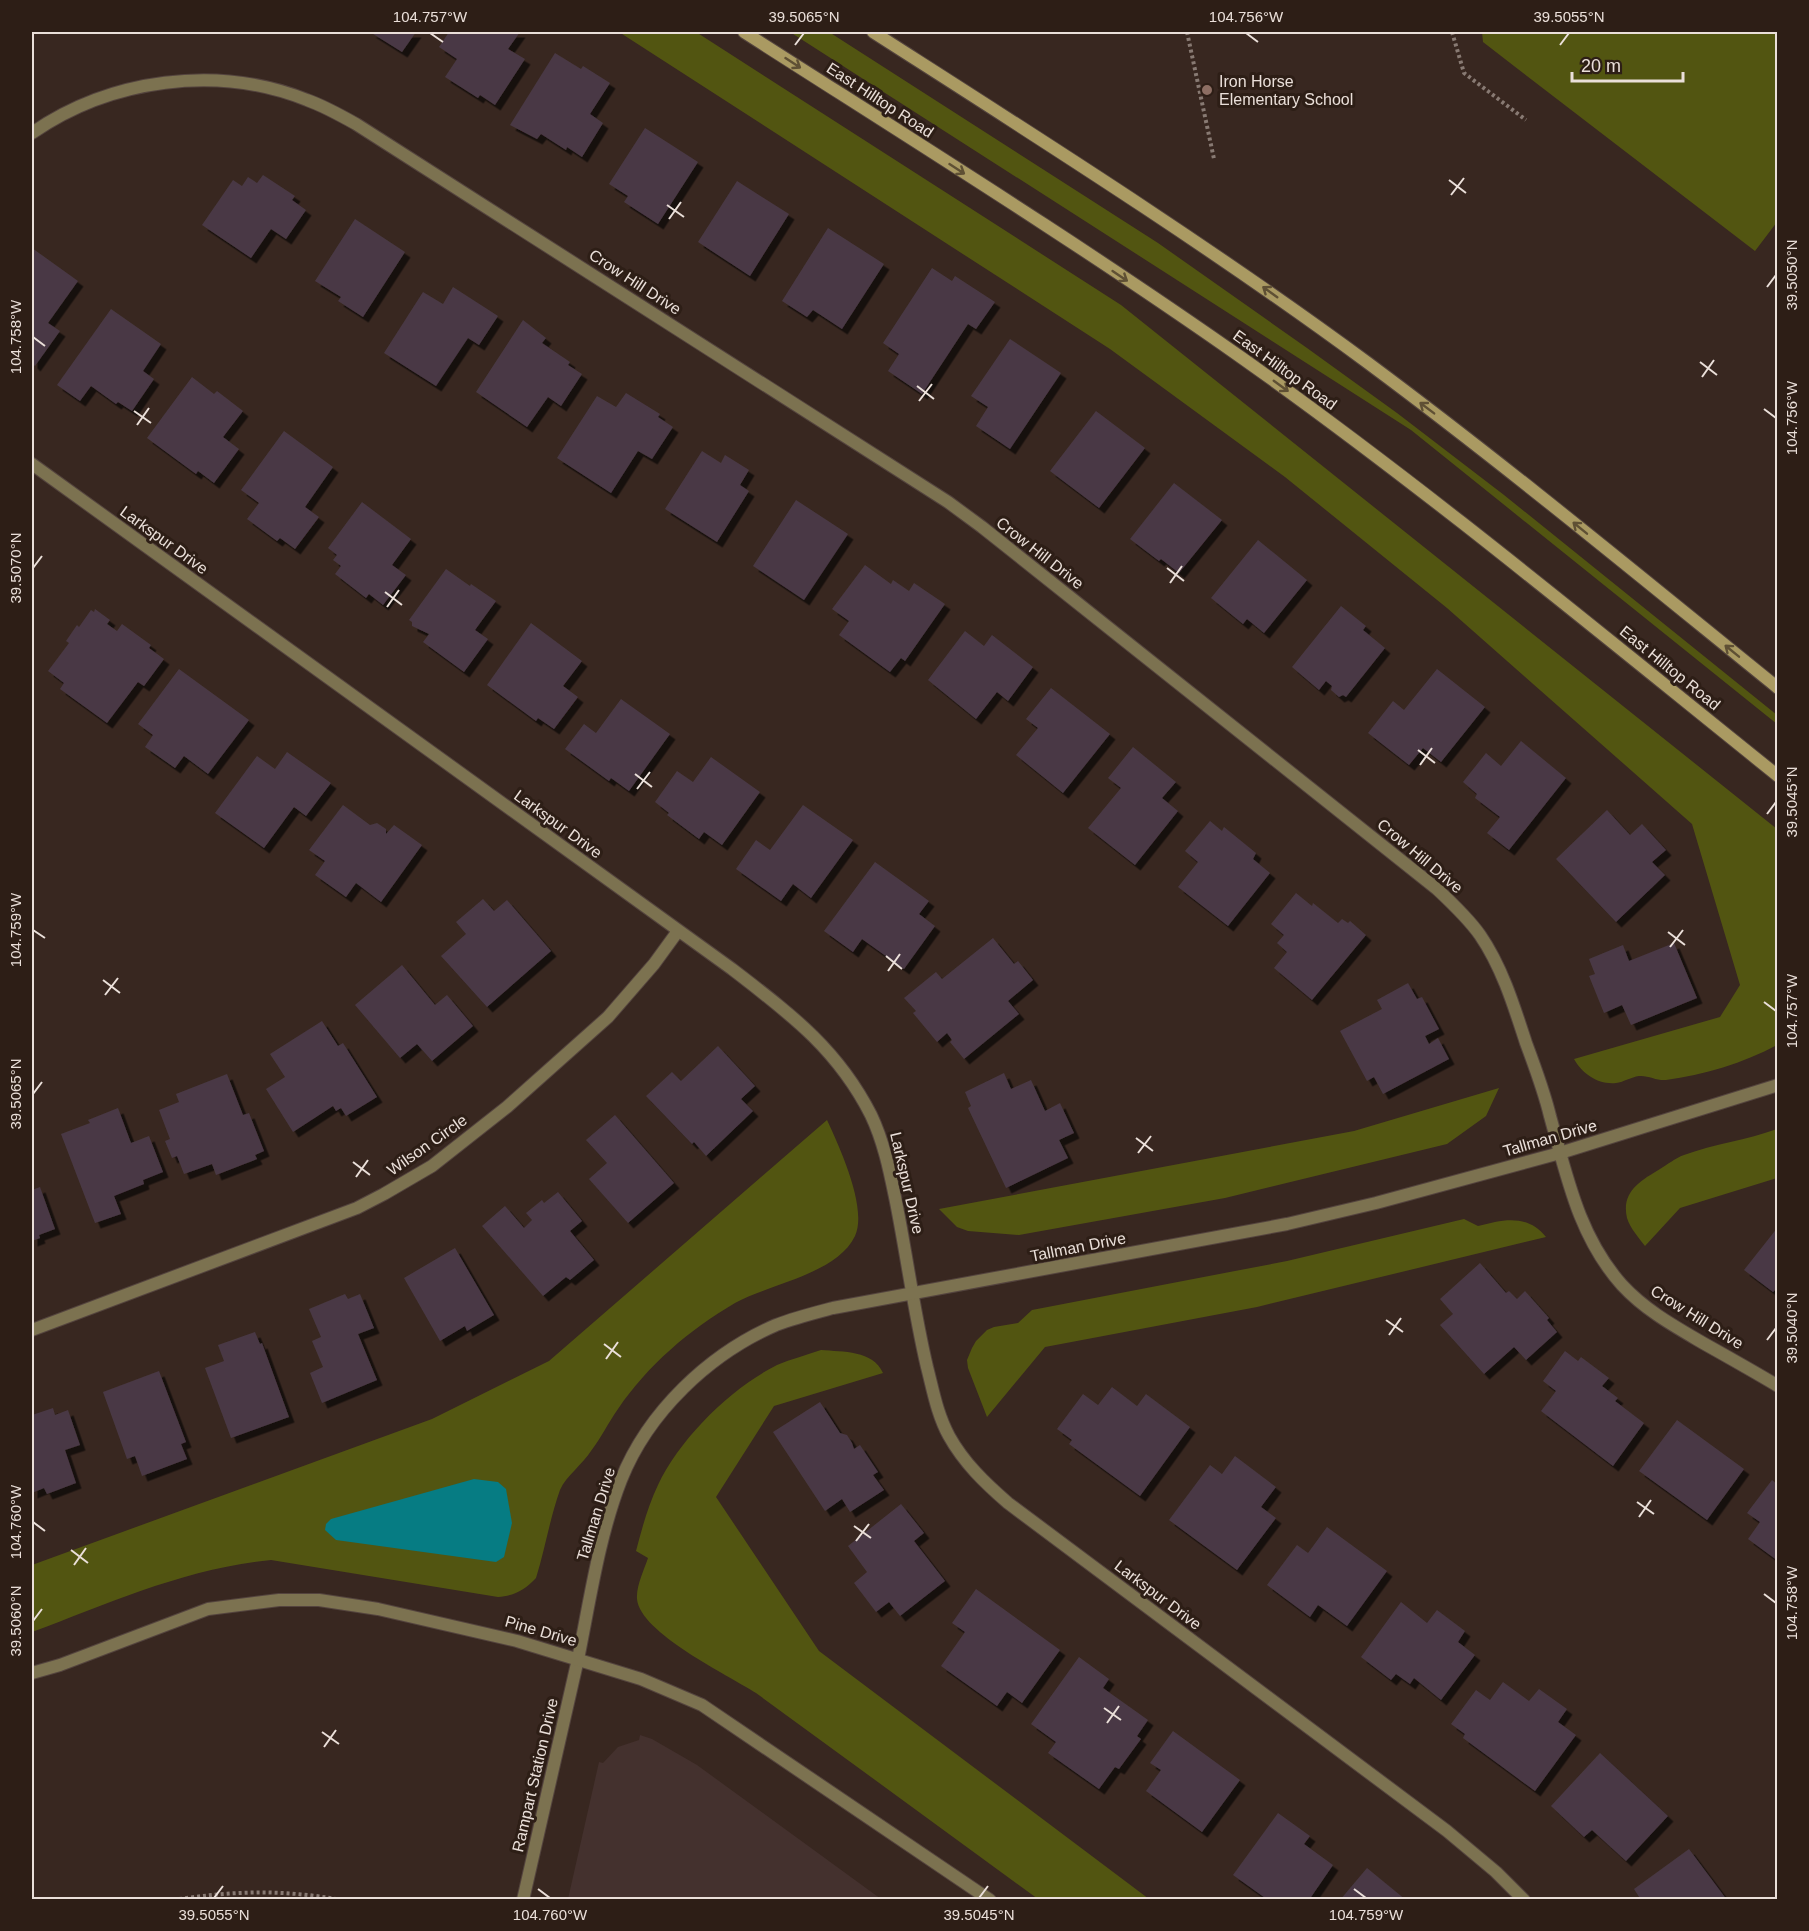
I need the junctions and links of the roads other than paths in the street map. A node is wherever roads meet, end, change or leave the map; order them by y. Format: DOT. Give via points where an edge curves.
graph roads {
  1 [pos="744,32"];
  2 [pos="873,32"];
  3 [pos="32,133"];
  4 [pos="32,464"];
  5 [pos="1778,688"];
  6 [pos="1778,776"];
  7 [pos="678,931"];
  8 [pos="1778,1085"];
  9 [pos="1560,1153"];
  10 [pos="912,1294"];
  11 [pos="32,1330"];
  12 [pos="1778,1386"];
  13 [pos="578,1659"];
  14 [pos="32,1673"];
  15 [pos="522,1899"];
  16 [pos="990,1899"];
  17 [pos="1524,1899"];
  1 -- 6 [label="main road, East Hilltop Road, one-way" via="1241,357 1466,524"];
  5 -- 2 [label="main road, one-way" via="1471,441 1366,362 1105,181"];
  3 -- 9 [label="street, Crow Hill Drive" via="100,97 154,84 242,83 306,99 366,130 948,502 1450,901 1486,944 1511,996"];
  4 -- 7 [label="street, Larkspur Drive"];
  7 -- 10 [label="street, Larkspur Drive" via="785,1009 828,1050 850,1081 870,1114 883,1148"];
  7 -- 11 [label="street, Wilson Circle" via="632,990 583,1041 465,1140 408,1181 357,1208"];
  8 -- 9 [label="street, Tallman Drive"];
  9 -- 10 [label="street, Tallman Drive" via="1287,1224"];
  9 -- 12 [label="street, Crow Hill Drive" via="1572,1198 1591,1240 1623,1286 1669,1323"];
  10 -- 13 [label="street, Tallman Drive" via="833,1308 777,1325 715,1360 684,1388 646,1434 621,1480 597,1566"];
  10 -- 17 [label="street, Larkspur Drive" via="936,1406 949,1436 971,1469 1018,1510 1447,1831"];
  13 -- 14 [label="street, Pine Drive" via="378,1609 319,1600 279,1600 208,1609"];
  13 -- 15 [label="street, Rampart Station Drive"];
  13 -- 16 [label="street, Pine Drive" via="641,1679 702,1705"];
}
